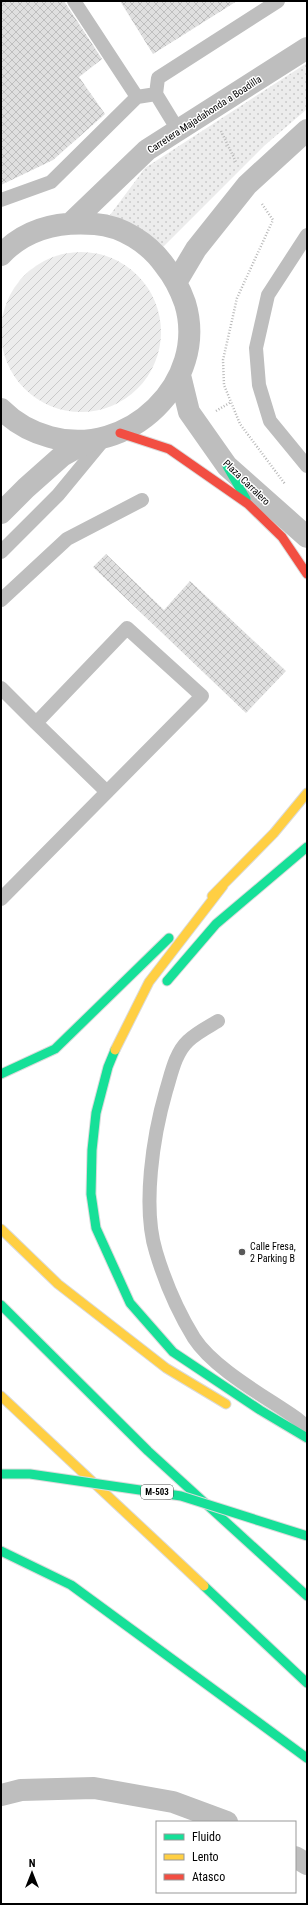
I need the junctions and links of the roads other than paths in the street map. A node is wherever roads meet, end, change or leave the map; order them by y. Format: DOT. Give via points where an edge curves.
graph roads {
  1 [pos="74,1"];
  2 [pos="278,1"];
  3 [pos="307,48"];
  4 [pos="156,94"];
  5 [pos="137,97"];
  6 [pos="178,130"];
  7 [pos="307,130"];
  8 [pos="1,200"];
  9 [pos="72,222"];
  10 [pos="307,235"];
  11 [pos="1,255"];
  12 [pos="177,281"];
  13 [pos="180,375"];
  14 [pos="1,409"];
  15 [pos="104,438"];
  16 [pos="228,466"];
  17 [pos="307,466"];
  18 [pos="142,500"];
  19 [pos="248,504"];
  20 [pos="1,513"];
  21 [pos="307,537"];
  22 [pos="1,552"];
  23 [pos="307,574"];
  24 [pos="1,600"];
  25 [pos="1,688"];
  26 [pos="36,723"];
  27 [pos="107,792"];
  28 [pos="307,793"];
  29 [pos="307,847"];
  30 [pos="223,886"];
  31 [pos="1,899"];
  32 [pos="160,989"];
  33 [pos="150,1001"];
  34 [pos="218,1021"];
  35 [pos="120,1037"];
  36 [pos="1,1074"];
  37 [pos="1,1229"];
  38 [pos="1,1305"];
  39 [pos="1,1396"];
  40 [pos="232,1409"];
  41 [pos="307,1427"];
  42 [pos="307,1438"];
  43 [pos="1,1474"];
  44 [pos="307,1536"];
  45 [pos="1,1551"];
  46 [pos="307,1596"];
  47 [pos="94,1614"];
  48 [pos="154,1646"];
  49 [pos="307,1683"];
  50 [pos="307,1758"];
  51 [pos="1,1794"];
  52 [pos="224,1821"];
  53 [pos="296,1858"];
  54 [pos="307,1864"];
  1 -- 5 [label="lane"];
  2 -- 4 [label="lane" via="158,78"];
  3 -- 6 [label="street, Carretera Majadahonda a Boadilla"];
  4 -- 5 [label="lane"];
  4 -- 6 [label="lane"];
  5 -- 8 [label="lane" via="51,182"];
  6 -- 9 [label="street, Carretera Majadahonda a Boadilla" via="147,150"];
  7 -- 12 [label="street" via="247,185 196,249"];
  9 -- 11 [label="street" via="39,228 10,246"];
  9 -- 12 [label="street" via="104,224 134,236 158,256"];
  10 -- 17 [label="lane" via="268,295 256,348 259,385 270,421"];
  12 -- 13 [label="street" via="185,304 188,328 187,352"];
  13 -- 15 [label="street" via="165,399 145,419"];
  13 -- 16 [label="street, Plaza Carralero" via="190,412"];
  14 -- 15 [label="street" via="10,419 34,433 61,440"];
  15 -- 19 [label="highway" via="169,449"];
  15 -- 20 [label="street" via="62,456"];
  15 -- 22 [label="lane" via="58,495"];
  16 -- 19 [label="highway"];
  16 -- 21 [label="street, Plaza Carralero"];
  18 -- 24 [label="lane" via="67,539"];
  19 -- 23 [label="highway" via="282,537"];
  25 -- 26 [label="lane"];
  26 -- 27 [label="lane"];
  26 -- 27 [label="lane" via="126,628 202,696"];
  27 -- 31 [label="lane"];
  28 -- 30 [label="highway" via="274,833"];
  29 -- 32 [label="highway" via="216,924"];
  30 -- 35 [label="highway" via="149,982"];
  30 -- 36 [label="highway" via="55,1049"];
  33 -- 35 [label="highway"];
  34 -- 41 [label="lane" via="188,1041 180,1051 158,1118 150,1187 151,1221 156,1252 172,1294 195,1339 222,1368"];
  35 -- 42 [label="highway" via="108,1067 96,1113 92,1150 91,1194 96,1228 105,1251 130,1303 173,1352"];
  37 -- 40 [label="highway" via="58,1284 166,1368"];
  38 -- 46 [label="highway" via="148,1451"];
  39 -- 49 [label="highway"];
  43 -- 44 [label="highway, M-503, bridge" via="30,1474 181,1496"];
  45 -- 48 [label="highway" via="71,1585"];
  47 -- 48 [label="highway"];
  48 -- 50 [label="highway"];
  51 -- 52 [label="street" via="21,1790 94,1788 173,1802"];
  53 -- 54 [label="street"];
}
